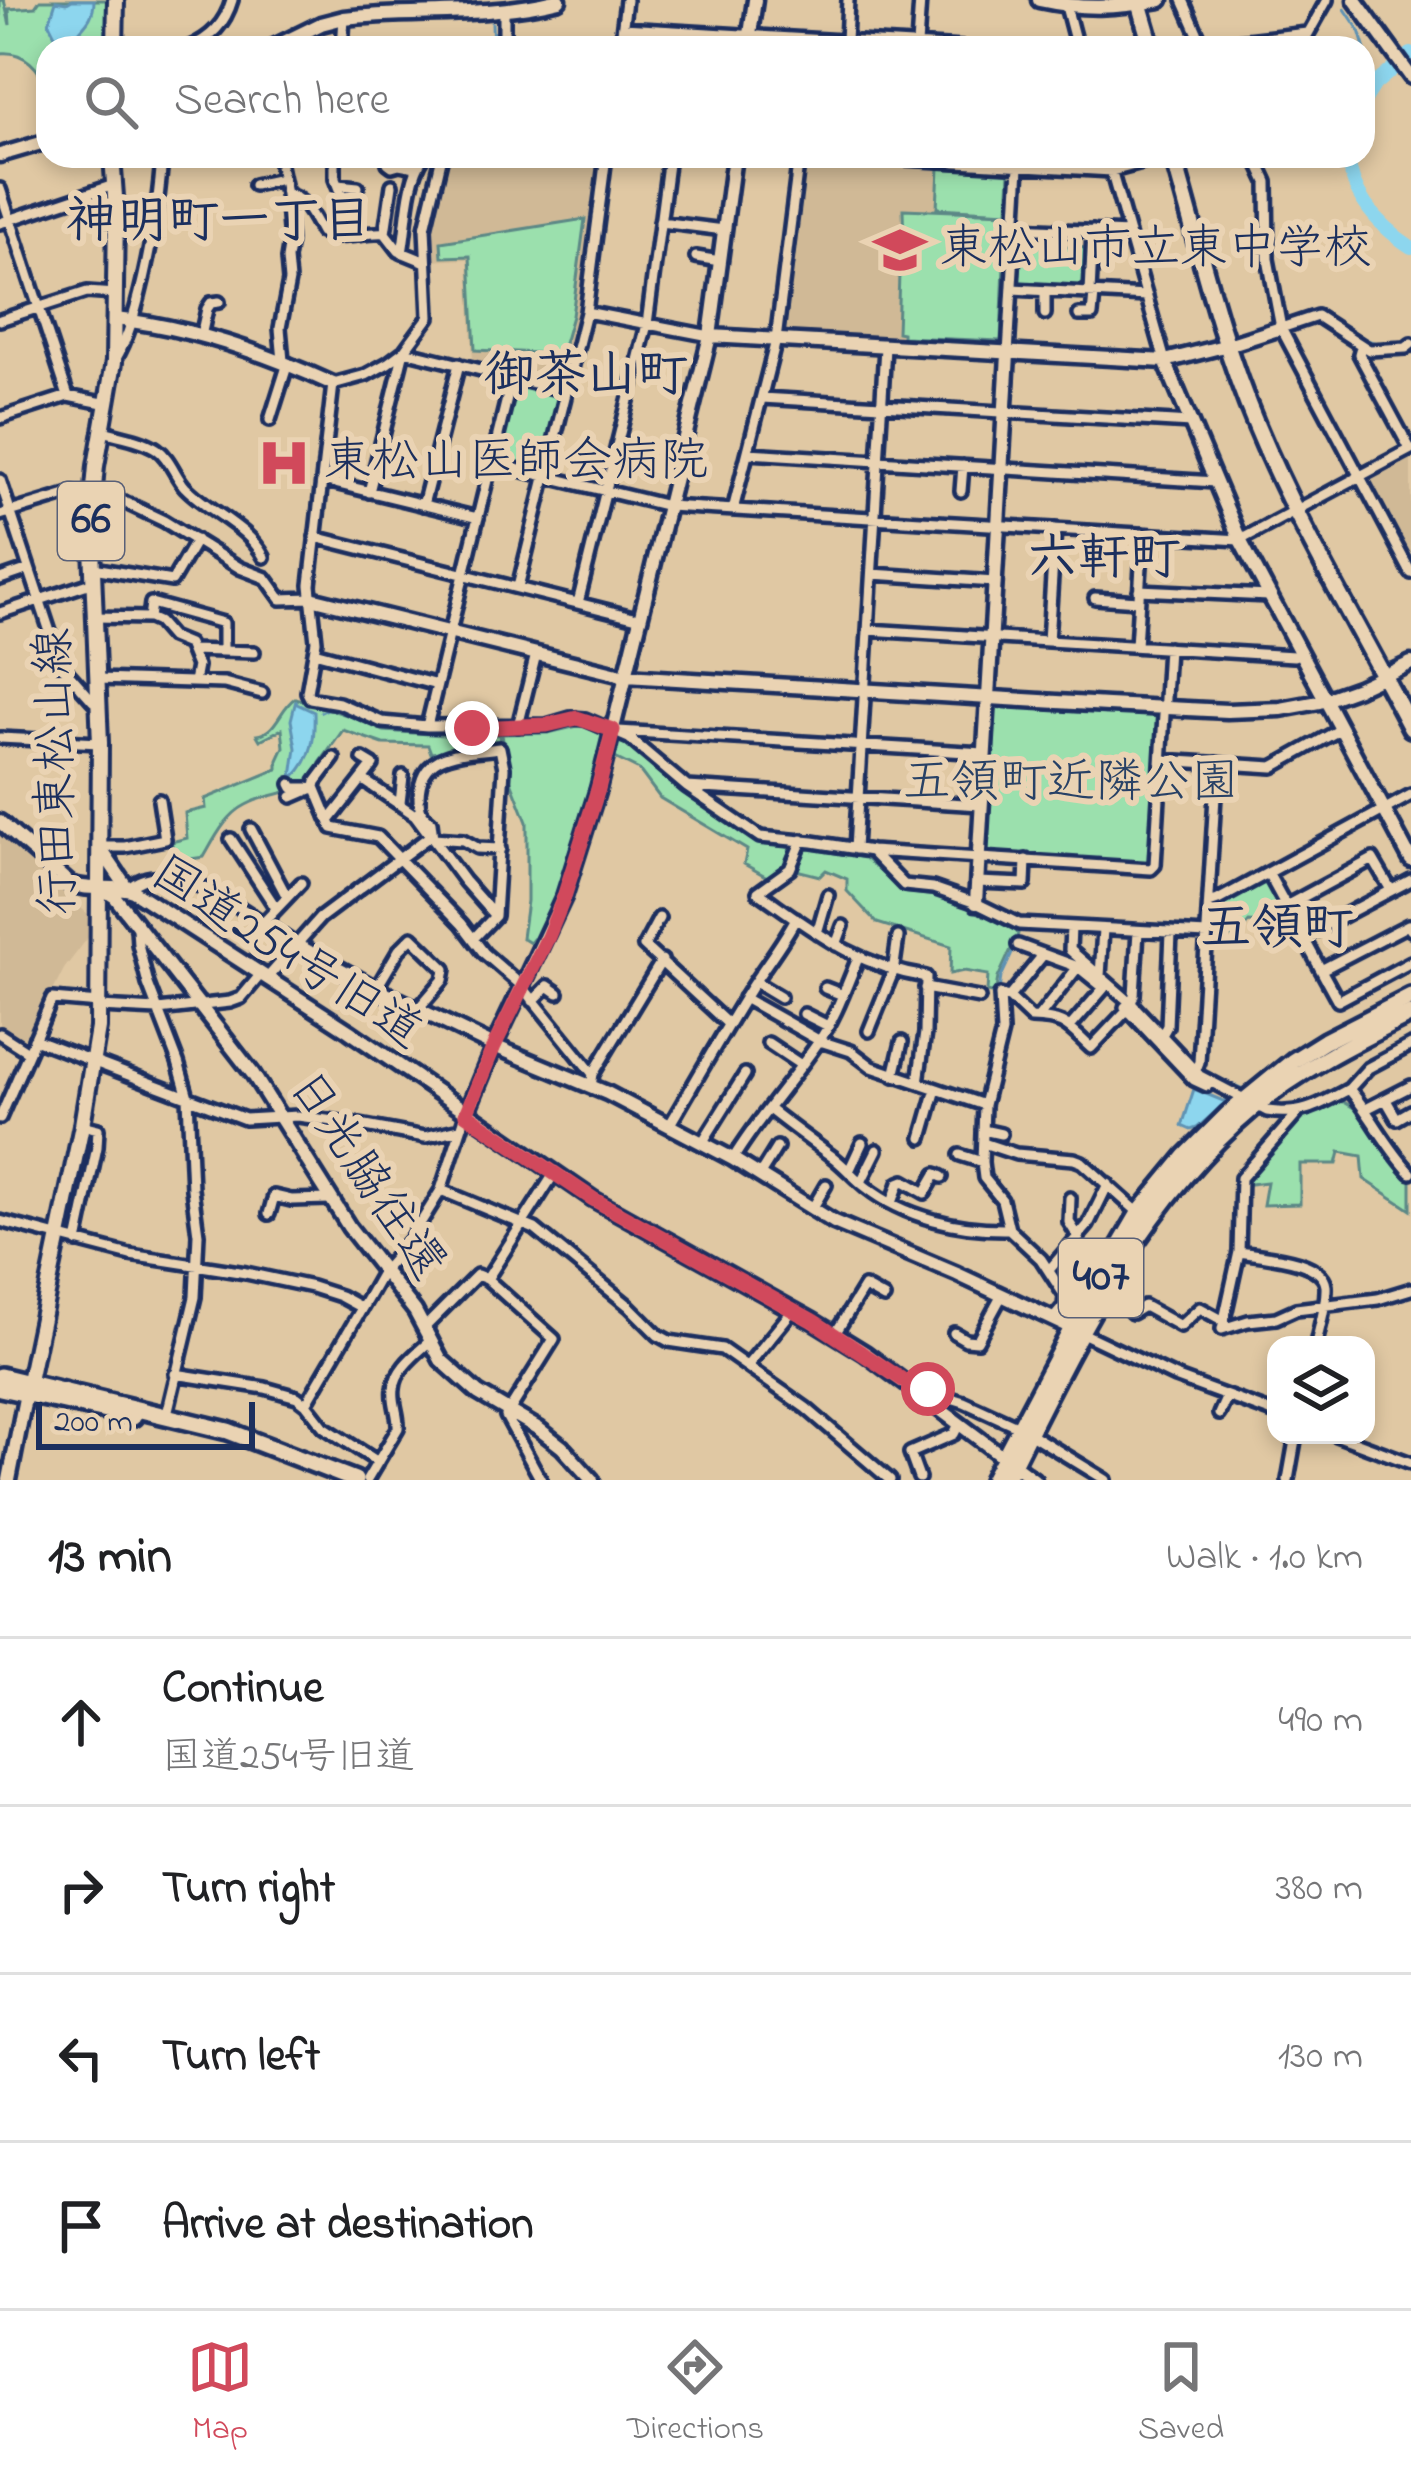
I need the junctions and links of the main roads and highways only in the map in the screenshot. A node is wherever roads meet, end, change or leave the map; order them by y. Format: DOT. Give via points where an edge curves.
graph roads {
  1 [pos="116,0"];
  2 [pos="1134,3"];
  3 [pos="115,36"];
  4 [pos="1144,36"];
  5 [pos="113,168"];
  6 [pos="1174,168"];
  7 [pos="1186,168"];
  8 [pos="1232,344"];
  9 [pos="1388,675"];
  10 [pos="1411,709"];
  11 [pos="1411,728"];
  12 [pos="1411,997"];
  13 [pos="1411,1014"];
  14 [pos="1245,1099"];
  15 [pos="1077,1331"];
  16 [pos="0,1376"];
  17 [pos="27,1387"];
  18 [pos="0,1388"];
  19 [pos="1008,1460"];
  20 [pos="330,1480"];
  21 [pos="355,1480"];
  22 [pos="992,1480"];
  23 [pos="1005,1480"];
  1 -- 3 [label="main road"];
  2 -- 4 [label="highway"];
  5 -- 17 [label="main road, 行田東松山線 / 66" via="123,320 92,494 99,1005"];
  6 -- 8 [label="highway"];
  7 -- 8 [label="highway"];
  8 -- 9 [label="highway" via="1300,508"];
  9 -- 10 [label="highway"];
  9 -- 11 [label="highway"];
  12 -- 14 [label="highway, 407" via="1309,1051"];
  13 -- 14 [label="highway, 407"];
  14 -- 15 [label="highway, 407" via="1171,1190"];
  14 -- 15 [label="highway, 407" via="1139,1214"];
  15 -- 19 [label="highway, 407"];
  16 -- 17 [label="highway"];
  17 -- 18 [label="highway"];
  17 -- 20 [label="highway" via="219,1438"];
  17 -- 21 [label="highway" via="167,1414"];
  19 -- 22 [label="highway, 407"];
  19 -- 23 [label="highway, 407"];
}
